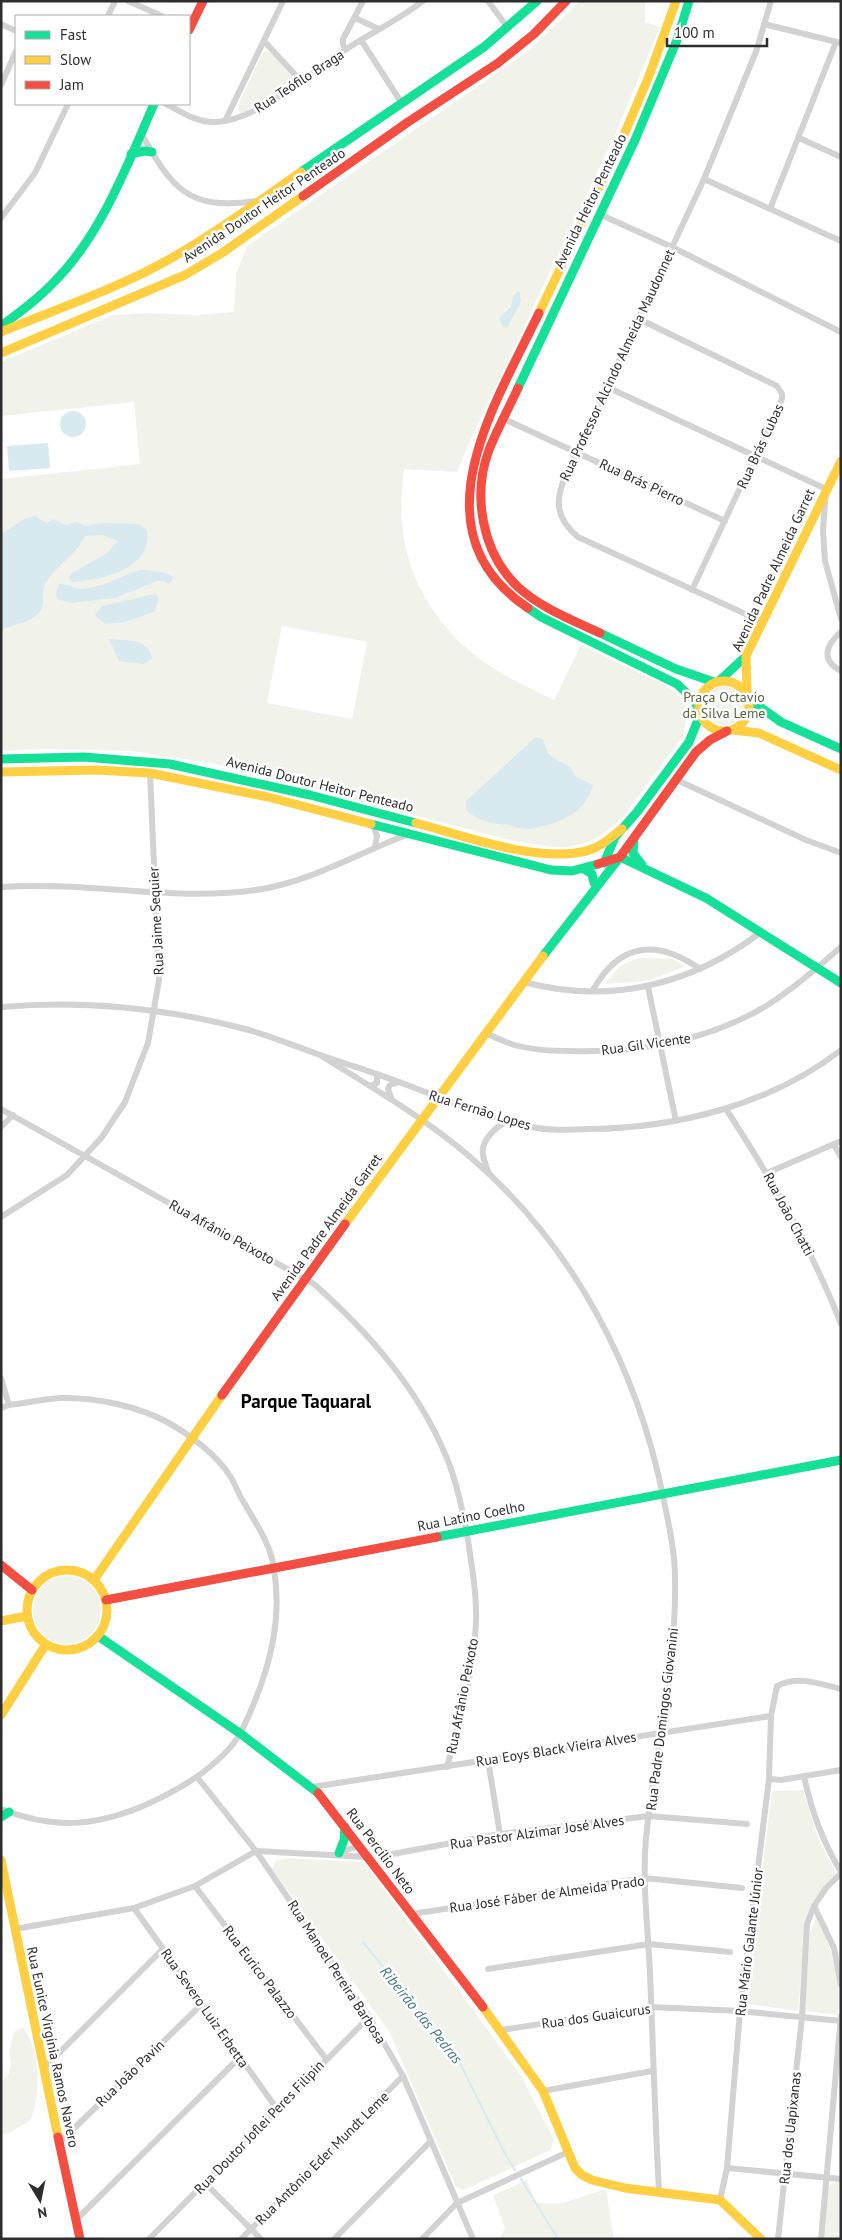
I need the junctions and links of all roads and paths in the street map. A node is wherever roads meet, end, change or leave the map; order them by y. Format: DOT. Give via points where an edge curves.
graph roads {
  1 [pos="115,1"];
  2 [pos="128,1"];
  3 [pos="283,1"];
  4 [pos="362,1"];
  5 [pos="423,1"];
  6 [pos="488,1"];
  7 [pos="537,1"];
  8 [pos="566,1"];
  9 [pos="676,1"];
  10 [pos="689,1"];
  11 [pos="771,1"];
  12 [pos="203,2"];
  13 [pos="108,15"];
  14 [pos="160,15"];
  15 [pos="354,18"];
  16 [pos="1,24"];
  17 [pos="764,24"];
  18 [pos="190,27"];
  19 [pos="508,28"];
  20 [pos="379,29"];
  21 [pos="15,31"];
  22 [pos="361,40"];
  23 [pos="264,41"];
  24 [pos="839,43"];
  25 [pos="346,50"];
  26 [pos="15,53"];
  27 [pos="301,81"];
  28 [pos="1,85"];
  29 [pos="401,102"];
  30 [pos="68,105"];
  31 [pos="154,105"];
  32 [pos="168,105"];
  33 [pos="225,121"];
  34 [pos="141,133"];
  35 [pos="799,138"];
  36 [pos="152,152"];
  37 [pos="131,154"];
  38 [pos="841,157"];
  39 [pos="704,179"];
  40 [pos="266,196"];
  41 [pos="770,209"];
  42 [pos="600,214"];
  43 [pos="1,218"];
  44 [pos="225,225"];
  45 [pos="237,234"];
  46 [pos="841,241"];
  47 [pos="672,247"];
  48 [pos="107,289"];
  49 [pos="34,302"];
  50 [pos="117,305"];
  51 [pos="39,318"];
  52 [pos="639,319"];
  53 [pos="1,326"];
  54 [pos="1,332"];
  55 [pos="841,332"];
  56 [pos="1,353"];
  57 [pos="607,386"];
  58 [pos="504,419"];
  59 [pos="576,452"];
  60 [pos="756,455"];
  61 [pos="841,460"];
  62 [pos="826,489"];
  63 [pos="725,521"];
  64 [pos="692,590"];
  65 [pos="841,619"];
  66 [pos="764,622"];
  67 [pos="841,632"];
  68 [pos="746,656"];
  69 [pos="841,671"];
  70 [pos="716,682"];
  71 [pos="748,696"];
  72 [pos="699,712"];
  73 [pos="729,730"];
  74 [pos="841,748"];
  75 [pos="1,759"];
  76 [pos="841,770"];
  77 [pos="1,772"];
  78 [pos="150,773"];
  79 [pos="677,780"];
  80 [pos="373,825"];
  81 [pos="622,829"];
  82 [pos="410,834"];
  83 [pos="635,837"];
  84 [pos="375,847"];
  85 [pos="841,853"];
  86 [pos="620,857"];
  87 [pos="604,863"];
  88 [pos="644,866"];
  89 [pos="584,869"];
  90 [pos="594,883"];
  91 [pos="1,887"];
  92 [pos="154,892"];
  93 [pos="588,896"];
  94 [pos="761,932"];
  95 [pos="841,947"];
  96 [pos="818,968"];
  97 [pos="700,969"];
  98 [pos="524,982"];
  99 [pos="841,983"];
  100 [pos="648,987"];
  101 [pos="593,990"];
  102 [pos="1,1007"];
  103 [pos="154,1012"];
  104 [pos="486,1033"];
  105 [pos="660,1044"];
  106 [pos="841,1050"];
  107 [pos="320,1055"];
  108 [pos="377,1074"];
  109 [pos="399,1082"];
  110 [pos="371,1086"];
  111 [pos="438,1098"];
  112 [pos="392,1100"];
  113 [pos="1,1109"];
  114 [pos="726,1109"];
  115 [pos="13,1115"];
  116 [pos="493,1117"];
  117 [pos="422,1119"];
  118 [pos="507,1121"];
  119 [pos="676,1121"];
  120 [pos="1,1127"];
  121 [pos="495,1128"];
  122 [pos="841,1141"];
  123 [pos="834,1145"];
  124 [pos="482,1154"];
  125 [pos="85,1156"];
  126 [pos="470,1156"];
  127 [pos="841,1158"];
  128 [pos="767,1173"];
  129 [pos="490,1175"];
  130 [pos="1,1217"];
  131 [pos="305,1279"];
  132 [pos="841,1324"];
  133 [pos="1,1378"];
  134 [pos="9,1405"];
  135 [pos="1,1408"];
  136 [pos="191,1438"];
  137 [pos="841,1460"];
  138 [pos="663,1494"];
  139 [pos="466,1531"];
  140 [pos="1,1566"];
  141 [pos="274,1568"];
  142 [pos="94,1580"];
  143 [pos="32,1590"];
  144 [pos="106,1600"];
  145 [pos="27,1616"];
  146 [pos="1,1621"];
  147 [pos="98,1636"];
  148 [pos="46,1644"];
  149 [pos="841,1689"];
  150 [pos="1,1715"];
  151 [pos="771,1716"];
  152 [pos="662,1732"];
  153 [pos="241,1734"];
  154 [pos="488,1760"];
  155 [pos="447,1768"];
  156 [pos="841,1770"];
  157 [pos="804,1776"];
  158 [pos="197,1777"];
  159 [pos="769,1779"];
  160 [pos="312,1788"];
  161 [pos="4,1813"];
  162 [pos="649,1816"];
  163 [pos="747,1824"];
  164 [pos="345,1827"];
  165 [pos="500,1834"];
  166 [pos="358,1846"];
  167 [pos="256,1851"];
  168 [pos="334,1854"];
  169 [pos="387,1855"];
  170 [pos="366,1857"];
  171 [pos="1,1860"];
  172 [pos="841,1873"];
  173 [pos="644,1878"];
  174 [pos="195,1886"];
  175 [pos="742,1888"];
  176 [pos="814,1906"];
  177 [pos="134,1908"];
  178 [pos="412,1914"];
  179 [pos="15,1929"];
  180 [pos="649,1944"];
  181 [pos="163,1949"];
  182 [pos="730,1952"];
  183 [pos="488,1968"];
  184 [pos="841,1985"];
  185 [pos="202,2004"];
  186 [pos="652,2007"];
  187 [pos="740,2011"];
  188 [pos="369,2016"];
  189 [pos="802,2017"];
  190 [pos="840,2019"];
  191 [pos="501,2030"];
  192 [pos="240,2057"];
  193 [pos="326,2059"];
  194 [pos="42,2069"];
  195 [pos="652,2071"];
  196 [pos="403,2076"];
  197 [pos="543,2090"];
  198 [pos="277,2109"];
  199 [pos="431,2141"];
  200 [pos="59,2143"];
  201 [pos="568,2152"];
  202 [pos="727,2168"];
  203 [pos="786,2174"];
  204 [pos="827,2178"];
  205 [pos="841,2179"];
  206 [pos="205,2183"];
  207 [pos="659,2191"];
  208 [pos="720,2200"];
  209 [pos="457,2203"];
  210 [pos="76,2220"];
  211 [pos="251,2229"];
  212 [pos="80,2239"];
  213 [pos="148,2239"];
  214 [pos="241,2239"];
  215 [pos="261,2239"];
  216 [pos="334,2239"];
  217 [pos="422,2239"];
  218 [pos="473,2239"];
  219 [pos="761,2239"];
  220 [pos="778,2239"];
  221 [pos="821,2239"];
  1 -- 13 [label="street"];
  2 -- 14 [label="street"];
  3 -- 23 [label="street"];
  4 -- 15 [label="street"];
  5 -- 20 [label="street, Rua Teófilo Braga"];
  6 -- 19 [label="street"];
  7 -- 19 [label="main road"];
  8 -- 45 [label="main road, Avenida Doutor Heitor Penteado" via="510,54"];
  9 -- 72 [label="main road, Avenida Heitor Penteado" via="623,137 484,429 472,461 468,500 480,554 503,591 522,606 677,684 694,700"];
  10 -- 42 [label="main road, Avenida Heitor Penteado" via="661,79"];
  11 -- 17 [label="street, Rua Professor Alcindo Almeida Maudonnet"];
  12 -- 18 [label="main road"];
  15 -- 20 [label="street"];
  15 -- 25 [label="street" via="343,38"];
  16 -- 21 [label="street"];
  17 -- 24 [label="street"];
  17 -- 39 [label="street, Rua Professor Alcindo Almeida Maudonnet"];
  19 -- 29 [label="main road"];
  20 -- 22 [label="street, Rua Teófilo Braga"];
  22 -- 25 [label="street, Rua Teófilo Braga"];
  22 -- 29 [label="street"];
  23 -- 27 [label="street"];
  23 -- 33 [label="street"];
  24 -- 35 [label="street"];
  25 -- 27 [label="street, Rua Teófilo Braga"];
  26 -- 28 [label="street"];
  27 -- 33 [label="street, Rua Teófilo Braga" via="254,111"];
  29 -- 40 [label="main road, Avenida Doutor Heitor Penteado"];
  30 -- 43 [label="street" via="35,173"];
  31 -- 34 [label="main road"];
  32 -- 33 [label="street, Rua Teófilo Braga" via="194,119"];
  34 -- 36 [label="street"];
  34 -- 37 [label="main road"];
  35 -- 38 [label="street"];
  35 -- 41 [label="street"];
  36 -- 37 [label="main road"];
  36 -- 40 [label="street" via="171,182 191,197 215,202 256,202"];
  37 -- 49 [label="main road" via="107,210 88,241 72,263"];
  39 -- 41 [label="street"];
  39 -- 47 [label="street, Rua Professor Alcindo Almeida Maudonnet"];
  40 -- 44 [label="main road, Avenida Doutor Heitor Penteado"];
  41 -- 46 [label="street"];
  42 -- 47 [label="street"];
  42 -- 58 [label="main road, Avenida Heitor Penteado"];
  44 -- 45 [label="main road"];
  44 -- 48 [label="main road, Avenida Doutor Heitor Penteado" via="174,257"];
  45 -- 50 [label="main road, Avenida Doutor Heitor Penteado" via="185,275"];
  47 -- 52 [label="street, Rua Professor Alcindo Almeida Maudonnet"];
  47 -- 55 [label="street"];
  48 -- 50 [label="main road"];
  48 -- 51 [label="main road, Avenida Doutor Heitor Penteado"];
  49 -- 51 [label="main road" via="27,315"];
  49 -- 53 [label="main road"];
  50 -- 56 [label="main road, Avenida Doutor Heitor Penteado"];
  51 -- 54 [label="main road, Avenida Doutor Heitor Penteado"];
  52 -- 57 [label="street, Rua Professor Alcindo Almeida Maudonnet"];
  52 -- 60 [label="street, Rua Brás Cubas" via="777,386 782,399"];
  57 -- 59 [label="street, Rua Professor Alcindo Almeida Maudonnet"];
  57 -- 60 [label="street"];
  58 -- 59 [label="street, Rua Brás Pierro"];
  58 -- 70 [label="main road" via="483,466 480,496 487,539 504,572 521,590 552,610 683,673"];
  59 -- 63 [label="street, Rua Brás Pierro"];
  59 -- 64 [label="street, Rua Professor Alcindo Almeida Maudonnet" via="558,498 561,516 571,532"];
  60 -- 62 [label="street"];
  60 -- 63 [label="street, Rua Brás Cubas"];
  61 -- 62 [label="main road, Avenida Padre Almeida Garret"];
  62 -- 65 [label="street" via="825,561"];
  62 -- 66 [label="main road, Avenida Padre Almeida Garret"];
  63 -- 64 [label="street, Rua Brás Cubas"];
  64 -- 66 [label="street, Rua Professor Alcindo Almeida Maudonnet"];
  66 -- 68 [label="main road, Avenida Padre Almeida Garret"];
  67 -- 69 [label="street" via="833,639 828,658 833,667"];
  68 -- 70 [label="main road"];
  68 -- 71 [label="main road, Avenida Padre Almeida Garret"];
  70 -- 71 [label="main road" via="738,684"];
  70 -- 72 [label="main road" via="702,694"];
  71 -- 73 [label="main road" via="746,720"];
  71 -- 74 [label="main road" via="781,722"];
  72 -- 73 [label="main road" via="712,728"];
  72 -- 81 [label="main road" via="689,742"];
  73 -- 76 [label="main road" via="759,733"];
  73 -- 79 [label="main road" via="703,746"];
  75 -- 81 [label="main road, Avenida Doutor Heitor Penteado" via="84,757 170,764 271,785 542,854 586,851"];
  77 -- 78 [label="main road, Avenida Doutor Heitor Penteado"];
  78 -- 80 [label="main road, Avenida Doutor Heitor Penteado" via="268,797"];
  78 -- 92 [label="street, Rua Jaime Sequier"];
  79 -- 83 [label="main road"];
  79 -- 85 [label="street" via="798,837"];
  80 -- 82 [label="main road, Avenida Doutor Heitor Penteado"];
  80 -- 84 [label="street" via="377,836"];
  81 -- 87 [label="main road" via="612,842"];
  82 -- 84 [label="street"];
  82 -- 89 [label="main road, Avenida Doutor Heitor Penteado" via="539,867 562,871"];
  83 -- 86 [label="main road"];
  83 -- 88 [label="main road" via="634,853"];
  84 -- 92 [label="street" via="331,869 264,888 197,893"];
  86 -- 87 [label="main road, Avenida Doutor Heitor Penteado"];
  86 -- 88 [label="main road"];
  86 -- 93 [label="main road"];
  87 -- 89 [label="main road, Avenida Doutor Heitor Penteado"];
  87 -- 90 [label="main road"];
  88 -- 94 [label="main road" via="713,900"];
  89 -- 90 [label="main road" via="592,874"];
  90 -- 93 [label="main road"];
  91 -- 92 [label="street" via="93,887"];
  92 -- 103 [label="street, Rua Jaime Sequier" via="159,980"];
  93 -- 98 [label="main road, Avenida Padre Almeida Garret"];
  94 -- 96 [label="main road"];
  94 -- 97 [label="street"];
  95 -- 96 [label="street, Rua Gil Vicente"];
  96 -- 99 [label="main road"];
  96 -- 105 [label="street, Rua Gil Vicente" via="786,993 743,1017 687,1040"];
  97 -- 100 [label="street"];
  97 -- 101 [label="street" via="683,957 666,951 636,951 610,964"];
  98 -- 101 [label="street" via="543,987"];
  98 -- 104 [label="main road, Avenida Padre Almeida Garret"];
  100 -- 101 [label="street"];
  100 -- 105 [label="street"];
  102 -- 103 [label="street, Rua Fernão Lopes" via="99,1004"];
  103 -- 107 [label="street, Rua Fernão Lopes" via="246,1030"];
  103 -- 125 [label="street, Rua Jaime Sequier" via="148,1043 125,1102"];
  104 -- 105 [label="street, Rua Gil Vicente" via="511,1044 549,1051 611,1052"];
  104 -- 111 [label="main road, Avenida Padre Almeida Garret"];
  105 -- 119 [label="street"];
  106 -- 114 [label="street, Rua Fernão Lopes" via="795,1079"];
  107 -- 108 [label="street, Rua Fernão Lopes"];
  107 -- 110 [label="street, Rua Fernão Lopes"];
  108 -- 109 [label="street, Rua Fernão Lopes"];
  108 -- 110 [label="street" via="377,1083"];
  109 -- 111 [label="street, Rua Fernão Lopes"];
  109 -- 112 [label="street" via="388,1089"];
  110 -- 112 [label="street, Rua Padre Domingos Giovanini"];
  111 -- 116 [label="street, Rua Fernão Lopes"];
  111 -- 117 [label="main road, Avenida Padre Almeida Garret"];
  112 -- 117 [label="street, Rua Padre Domingos Giovanini"];
  113 -- 115 [label="street, Rua Afrânio Peixoto"];
  114 -- 119 [label="street, Rua Fernão Lopes"];
  114 -- 128 [label="street, Rua João Chatti"];
  115 -- 120 [label="street"];
  115 -- 125 [label="street, Rua Afrânio Peixoto"];
  116 -- 118 [label="street, Rua Fernão Lopes"];
  116 -- 121 [label="street"];
  117 -- 126 [label="street, Rua Padre Domingos Giovanini"];
  117 -- 131 [label="main road, Avenida Padre Almeida Garret"];
  118 -- 119 [label="street, Rua Fernão Lopes" via="530,1127 569,1130 618,1129"];
  118 -- 121 [label="street"];
  121 -- 124 [label="street"];
  122 -- 123 [label="street"];
  123 -- 127 [label="street"];
  123 -- 128 [label="street"];
  124 -- 126 [label="street"];
  124 -- 129 [label="street"];
  125 -- 130 [label="street, Rua Jaime Sequier" via="67,1175"];
  125 -- 131 [label="street, Rua Afrânio Peixoto"];
  126 -- 129 [label="street, Rua Padre Domingos Giovanini"];
  128 -- 132 [label="street, Rua João Chatti" via="825,1284"];
  129 -- 138 [label="street, Rua Padre Domingos Giovanini" via="532,1217 593,1304 641,1413"];
  131 -- 136 [label="main road, Avenida Padre Almeida Garret"];
  131 -- 139 [label="street, Rua Afrânio Peixoto" via="352,1317 401,1375 418,1401 447,1458"];
  133 -- 134 [label="street"];
  134 -- 135 [label="street"];
  134 -- 136 [label="street" via="63,1398 101,1400 167,1422"];
  136 -- 141 [label="street" via="229,1475 265,1540"];
  136 -- 142 [label="main road, Avenida Padre Almeida Garret"];
  137 -- 138 [label="main road, Rua Latino Coelho"];
  138 -- 139 [label="main road, Rua Latino Coelho"];
  138 -- 152 [label="street, Rua Padre Domingos Giovanini" via="675,1575 673,1653"];
  139 -- 141 [label="main road, Rua Latino Coelho"];
  139 -- 155 [label="street, Rua Afrânio Peixoto" via="473,1572 476,1623 469,1672"];
  140 -- 143 [label="main road"];
  141 -- 144 [label="main road, Rua Latino Coelho"];
  141 -- 153 [label="street" via="274,1640 265,1678"];
  142 -- 143 [label="main road" via="76,1571 56,1571"];
  142 -- 144 [label="main road"];
  143 -- 145 [label="main road"];
  144 -- 147 [label="main road" via="107,1615"];
  145 -- 146 [label="main road"];
  145 -- 148 [label="main road" via="34,1632"];
  147 -- 148 [label="main road" via="74,1649"];
  147 -- 153 [label="main road, Rua Percílio Neto"];
  148 -- 150 [label="main road"];
  149 -- 151 [label="street, Rua Mário Galante Júnior" via="799,1680 778,1685"];
  151 -- 152 [label="street, Rua Eoys Black Vieira Alves"];
  151 -- 159 [label="street, Rua Mário Galante Júnior"];
  152 -- 154 [label="street, Rua Eoys Black Vieira Alves"];
  152 -- 162 [label="street, Rua Padre Domingos Giovanini"];
  153 -- 158 [label="street"];
  153 -- 160 [label="main road, Rua Percílio Neto"];
  154 -- 155 [label="street, Rua Eoys Black Vieira Alves"];
  154 -- 165 [label="street"];
  155 -- 160 [label="street, Rua Eoys Black Vieira Alves"];
  156 -- 157 [label="street"];
  157 -- 159 [label="street"];
  157 -- 172 [label="street" via="821,1833"];
  158 -- 161 [label="street" via="159,1799 97,1822 46,1822"];
  158 -- 167 [label="street, Rua Manoel Pereira Barbosa"];
  159 -- 187 [label="street, Rua Mário Galante Júnior"];
  160 -- 164 [label="main road, Rua Percílio Neto" via="324,1798"];
  162 -- 163 [label="street, Rua Pastor Alzimar José Alves"];
  162 -- 165 [label="street, Rua Pastor Alzimar José Alves"];
  162 -- 173 [label="street, Rua Padre Domingos Giovanini"];
  164 -- 166 [label="main road, Rua Percílio Neto"];
  164 -- 168 [label="main road" via="344,1840"];
  165 -- 169 [label="street, Rua Pastor Alzimar José Alves"];
  166 -- 168 [label="street"];
  166 -- 170 [label="main road, Rua Percílio Neto"];
  167 -- 168 [label="street"];
  167 -- 174 [label="street"];
  167 -- 188 [label="street, Rua Manoel Pereira Barbosa"];
  168 -- 170 [label="street"];
  170 -- 178 [label="main road, Rua Percílio Neto"];
  171 -- 179 [label="main road, Rua Eunice Virgínia Ramos Navero"];
  172 -- 176 [label="street"];
  173 -- 175 [label="street, Rua José Fáber de Almeida Prado"];
  173 -- 178 [label="street, Rua José Fáber de Almeida Prado"];
  173 -- 180 [label="street, Rua Padre Domingos Giovanini"];
  174 -- 177 [label="street"];
  174 -- 193 [label="street, Rua Eurico Palazzo"];
  176 -- 184 [label="street" via="834,1948"];
  176 -- 189 [label="street, Rua dos Uapixanas" via="808,1924"];
  177 -- 179 [label="street"];
  177 -- 181 [label="street, Rua Severo Luiz Erbetta"];
  178 -- 191 [label="main road, Rua Percílio Neto"];
  179 -- 194 [label="main road, Rua Eunice Virgínia Ramos Navero"];
  180 -- 182 [label="street"];
  180 -- 183 [label="street"];
  180 -- 186 [label="street, Rua Padre Domingos Giovanini"];
  181 -- 185 [label="street, Rua Severo Luiz Erbetta"];
  181 -- 194 [label="street"];
  185 -- 192 [label="street, Rua Severo Luiz Erbetta"];
  185 -- 200 [label="street, Rua João Pavin"];
  186 -- 187 [label="street, Rua dos Guaicurus"];
  186 -- 191 [label="street, Rua dos Guaicurus"];
  186 -- 195 [label="street, Rua Padre Domingos Giovanini"];
  187 -- 189 [label="street, Rua dos Guaicurus"];
  187 -- 202 [label="street, Rua Mário Galante Júnior"];
  188 -- 193 [label="street, Rua Doutor Joflei Peres Filipin"];
  188 -- 196 [label="street, Rua Manoel Pereira Barbosa"];
  189 -- 190 [label="street, Rua dos Guaicurus"];
  189 -- 203 [label="street, Rua dos Uapixanas"];
  190 -- 204 [label="street"];
  191 -- 197 [label="main road, Rua Percílio Neto"];
  192 -- 198 [label="street, Rua Severo Luiz Erbetta"];
  192 -- 210 [label="street"];
  193 -- 198 [label="street, Rua Doutor Joflei Peres Filipin"];
  194 -- 200 [label="main road, Rua Eunice Virgínia Ramos Navero"];
  195 -- 197 [label="street"];
  195 -- 207 [label="street, Rua Padre Domingos Giovanini"];
  196 -- 199 [label="street, Rua Manoel Pereira Barbosa"];
  196 -- 211 [label="street, Rua Antônio Eder Mundt Leme"];
  197 -- 201 [label="main road, Rua Percílio Neto"];
  198 -- 206 [label="street, Rua Doutor Joflei Peres Filipin"];
  199 -- 209 [label="street, Rua Manoel Pereira Barbosa"];
  199 -- 216 [label="street"];
  200 -- 210 [label="main road, Rua Eunice Virgínia Ramos Navero"];
  201 -- 207 [label="main road, Rua Percílio Neto" via="575,2168 592,2180 625,2188"];
  201 -- 209 [label="street"];
  202 -- 203 [label="street"];
  202 -- 208 [label="street, Rua Mário Galante Júnior"];
  203 -- 204 [label="street"];
  203 -- 220 [label="street, Rua dos Uapixanas"];
  204 -- 205 [label="street"];
  204 -- 221 [label="street"];
  206 -- 211 [label="street"];
  206 -- 213 [label="street, Rua Doutor Joflei Peres Filipin"];
  207 -- 208 [label="main road, Rua Percílio Neto"];
  208 -- 219 [label="main road"];
  209 -- 217 [label="street"];
  209 -- 218 [label="street, Rua Manoel Pereira Barbosa"];
  210 -- 212 [label="main road, Rua Eunice Virgínia Ramos Navero"];
  211 -- 214 [label="street, Rua Antônio Eder Mundt Leme"];
  211 -- 215 [label="street"];
}
